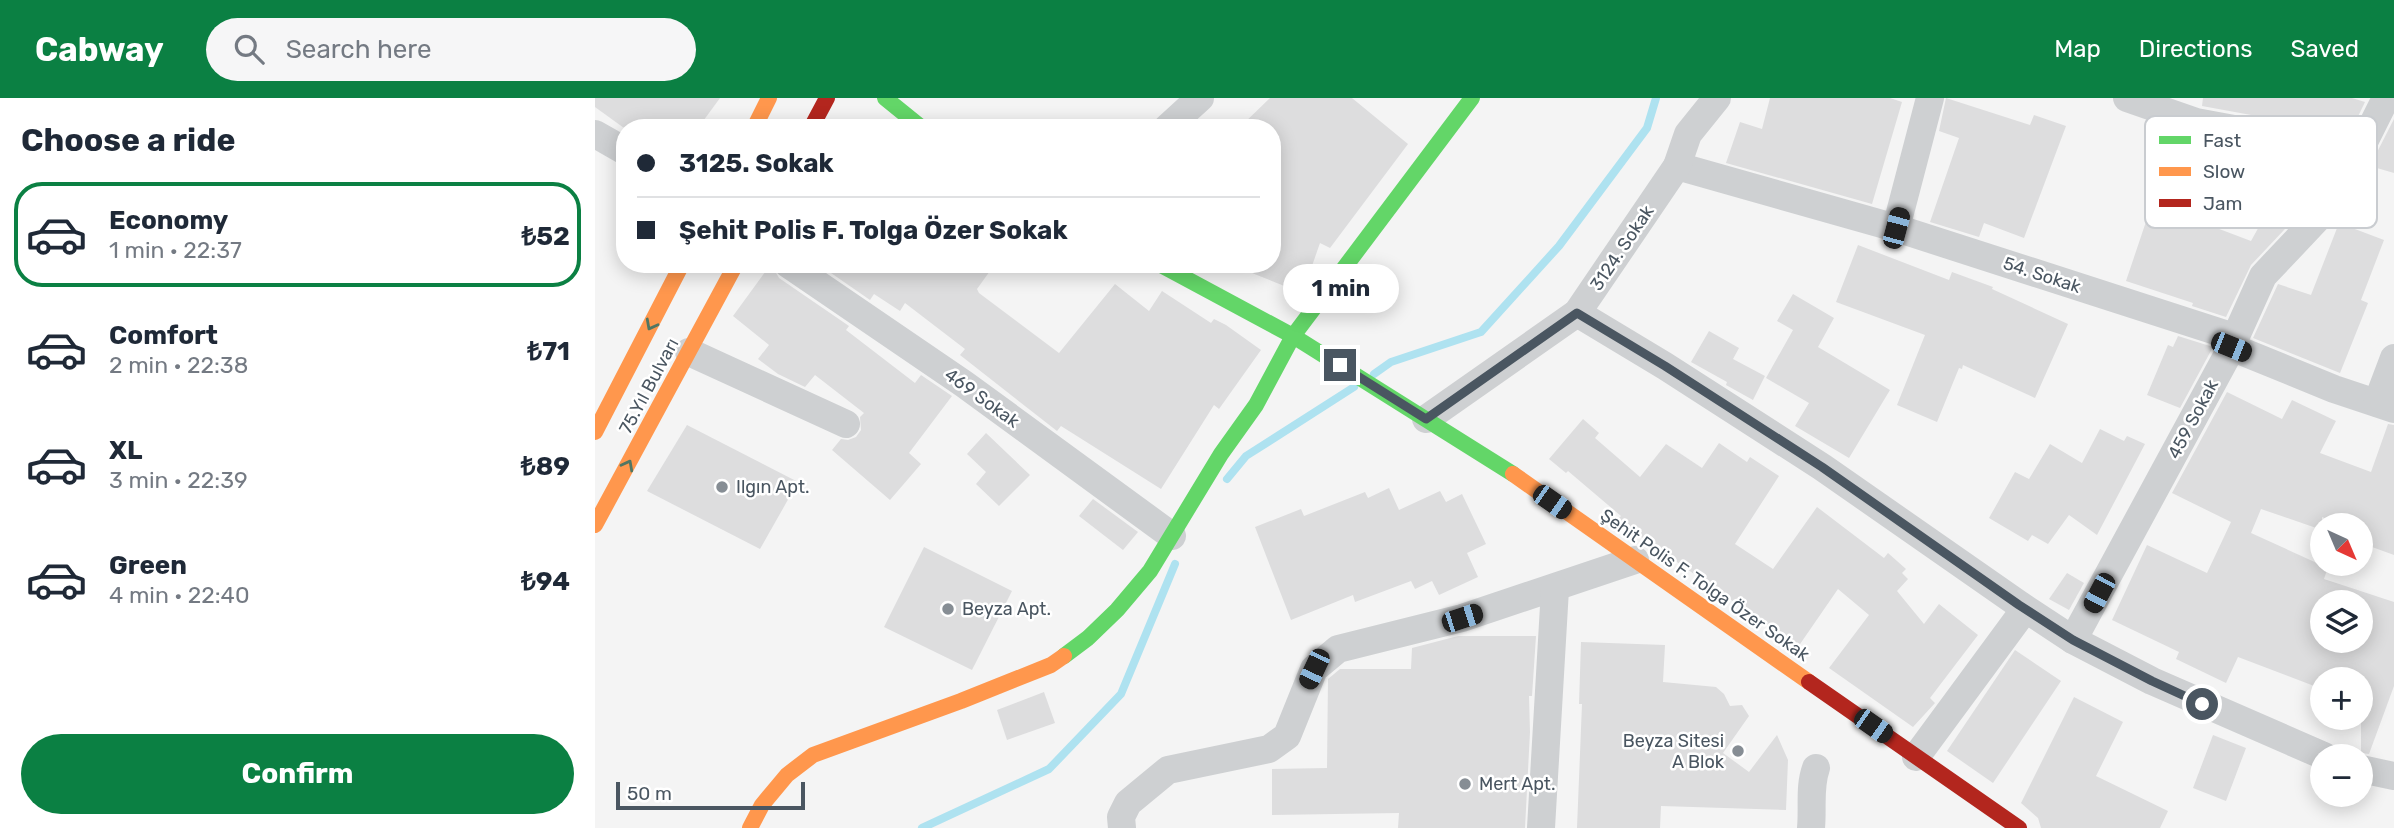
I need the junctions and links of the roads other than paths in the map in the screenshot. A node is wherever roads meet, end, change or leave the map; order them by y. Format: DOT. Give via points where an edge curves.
graph roads {
  1 [pos="769,98"];
  2 [pos="827,98"];
  3 [pos="885,98"];
  4 [pos="1200,98"];
  5 [pos="1472,98"];
  6 [pos="1717,98"];
  7 [pos="1930,98"];
  8 [pos="2127,98"];
  9 [pos="2386,98"];
  10 [pos="2179,116"];
  11 [pos="2377,116"];
  12 [pos="758,119"];
  13 [pos="815,119"];
  14 [pos="911,119"];
  15 [pos="1177,119"];
  16 [pos="595,134"];
  17 [pos="616,146"];
  18 [pos="1677,166"];
  19 [pos="1896,228"];
  20 [pos="2308,228"];
  21 [pos="678,273"];
  22 [pos="731,273"];
  23 [pos="801,273"];
  24 [pos="1176,273"];
  25 [pos="1577,313"];
  26 [pos="1293,336"];
  27 [pos="2231,347"];
  28 [pos="689,352"];
  29 [pos="2394,358"];
  30 [pos="2385,406"];
  31 [pos="1414,412"];
  32 [pos="846,424"];
  33 [pos="595,432"];
  34 [pos="595,525"];
  35 [pos="1172,536"];
  36 [pos="1635,560"];
  37 [pos="1555,589"];
  38 [pos="2025,609"];
  39 [pos="2073,640"];
  40 [pos="2310,749"];
  41 [pos="1916,757"];
  42 [pos="1816,768"];
  43 [pos="750,828"];
  44 [pos="1122,828"];
  45 [pos="1541,828"];
  46 [pos="1811,828"];
  47 [pos="2019,828"];
  1 -- 12 [label="street"];
  2 -- 13 [label="street"];
  3 -- 14 [label="street"];
  4 -- 15 [label="street"];
  5 -- 26 [label="street"];
  6 -- 18 [label="street, 3124. Sokak" via="1688,134"];
  7 -- 19 [label="street"];
  8 -- 10 [label="street"];
  9 -- 11 [label="street, 459 Sokak"];
  16 -- 17 [label="street"];
  18 -- 19 [label="street, 54. Sokak"];
  18 -- 25 [label="street, 3124. Sokak"];
  19 -- 27 [label="street, 54. Sokak" via="2225,334"];
  20 -- 27 [label="street, 459 Sokak" via="2263,276"];
  21 -- 33 [label="street, 75.Yıl Bulvarı, one-way"];
  22 -- 28 [label="street, 75.Yıl Bulvarı"];
  23 -- 35 [label="street, 469 Sokak" via="964,384"];
  24 -- 26 [label="street, Şehit Polis F. Tolga Özer Sokak"];
  25 -- 31 [label="street, 3124. Sokak"];
  25 -- 38 [label="street" via="1822,467"];
  26 -- 31 [label="street, Şehit Polis F. Tolga Özer Sokak"];
  26 -- 35 [label="street" via="1256,405"];
  27 -- 30 [label="street, 54. Sokak"];
  27 -- 39 [label="street, 459 Sokak"];
  28 -- 32 [label="street"];
  34 -- 28 [label="street, 75.Yıl Bulvarı, one-way"];
  29 -- 30 [label="street"];
  31 -- 36 [label="street, Şehit Polis F. Tolga Özer Sokak"];
  35 -- 43 [label="street" via="1150,570 1089,638 1051,664 813,755 787,775"];
  36 -- 37 [label="street"];
  36 -- 41 [label="street, Şehit Polis F. Tolga Özer Sokak"];
  37 -- 44 [label="street" via="1338,649 1314,669 1287,736 1269,749 1168,770 1128,803 1121,817"];
  37 -- 45 [label="street"];
  38 -- 39 [label="street"];
  38 -- 41 [label="street"];
  39 -- 40 [label="street" via="2152,681"];
  41 -- 47 [label="street, Şehit Polis F. Tolga Özer Sokak"];
  42 -- 46 [label="street" via="1811,783"];
}
